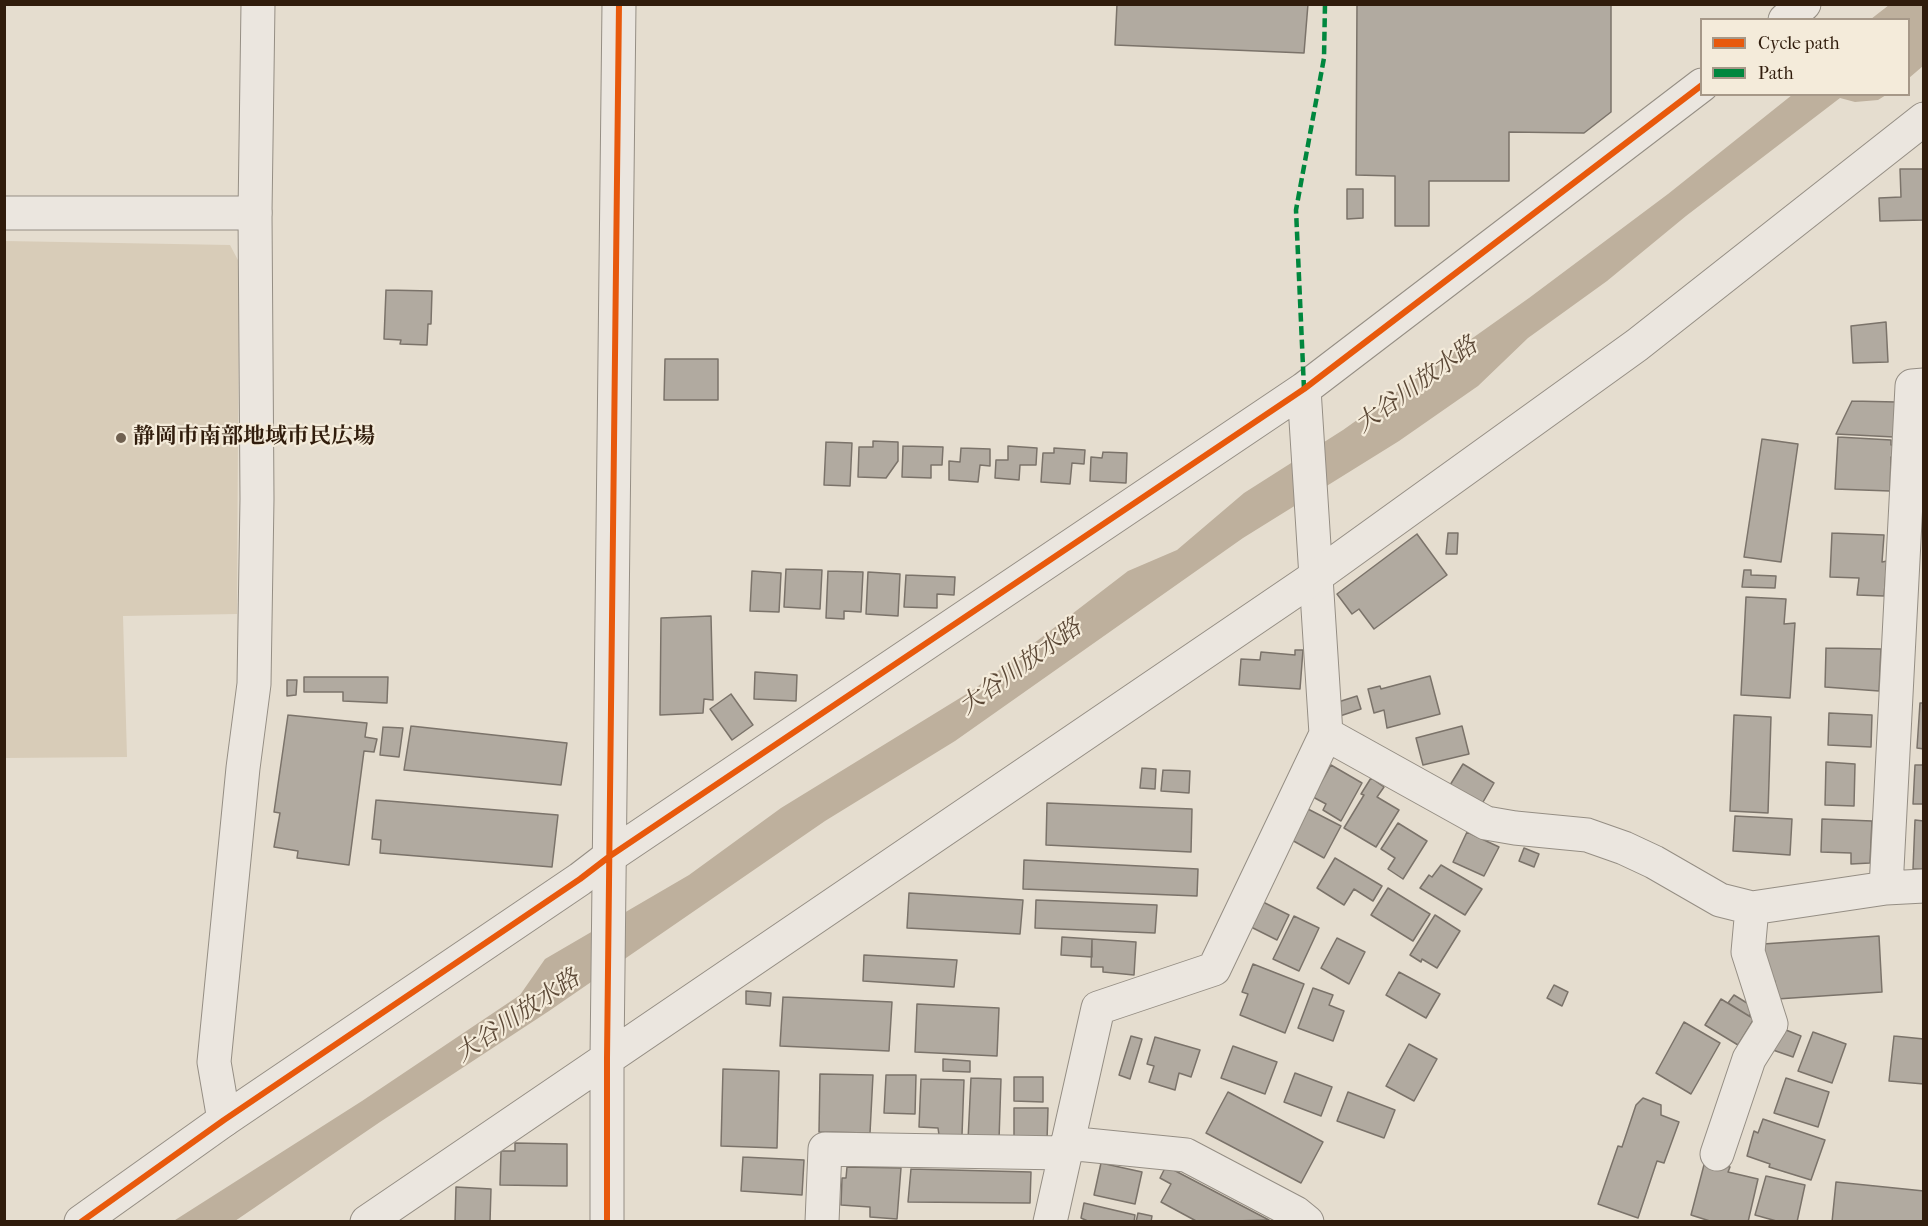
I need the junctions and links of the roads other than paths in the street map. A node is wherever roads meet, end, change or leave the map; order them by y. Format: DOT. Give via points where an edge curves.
graph roads {
  1 [pos="258,4"];
  2 [pos="619,4"];
  3 [pos="1804,4"];
  4 [pos="1787,18"];
  5 [pos="1700,86"];
  6 [pos="1923,119"];
  7 [pos="4,213"];
  8 [pos="255,213"];
  9 [pos="1923,385"];
  10 [pos="1304,389"];
  11 [pos="1315,577"];
  12 [pos="1326,734"];
  13 [pos="610,865"];
  14 [pos="1923,886"];
  15 [pos="1886,888"];
  16 [pos="1752,908"];
  17 [pos="607,1048"];
  18 [pos="224,1120"];
  19 [pos="1066,1148"];
  20 [pos="1717,1154"];
  21 [pos="81,1221"];
  22 [pos="367,1221"];
  23 [pos="607,1221"];
  24 [pos="822,1221"];
  25 [pos="1050,1221"];
  26 [pos="1307,1221"];
  1 -- 8 [label="street"];
  2 -- 13 [label="street"];
  3 -- 4 [label="street"];
  5 -- 10 [label="street"];
  6 -- 11 [label="street" via="1637,345"];
  7 -- 8 [label="street"];
  8 -- 18 [label="street" via="254,684 214,1062"];
  9 -- 15 [label="street" via="1912,386"];
  10 -- 11 [label="street"];
  10 -- 13 [label="street"];
  11 -- 12 [label="street"];
  11 -- 17 [label="street"];
  12 -- 16 [label="street" via="1486,823 1587,835 1654,862 1720,900"];
  12 -- 19 [label="street" via="1214,969 1098,1008"];
  13 -- 17 [label="street"];
  13 -- 18 [label="street" via="580,879"];
  14 -- 15 [label="street"];
  15 -- 16 [label="street"];
  16 -- 20 [label="street" via="1748,952 1771,1024 1749,1059"];
  17 -- 22 [label="street"];
  17 -- 23 [label="street"];
  18 -- 21 [label="street"];
  19 -- 24 [label="street" via="825,1149"];
  19 -- 25 [label="street"];
  19 -- 26 [label="street" via="1186,1155"];
}
